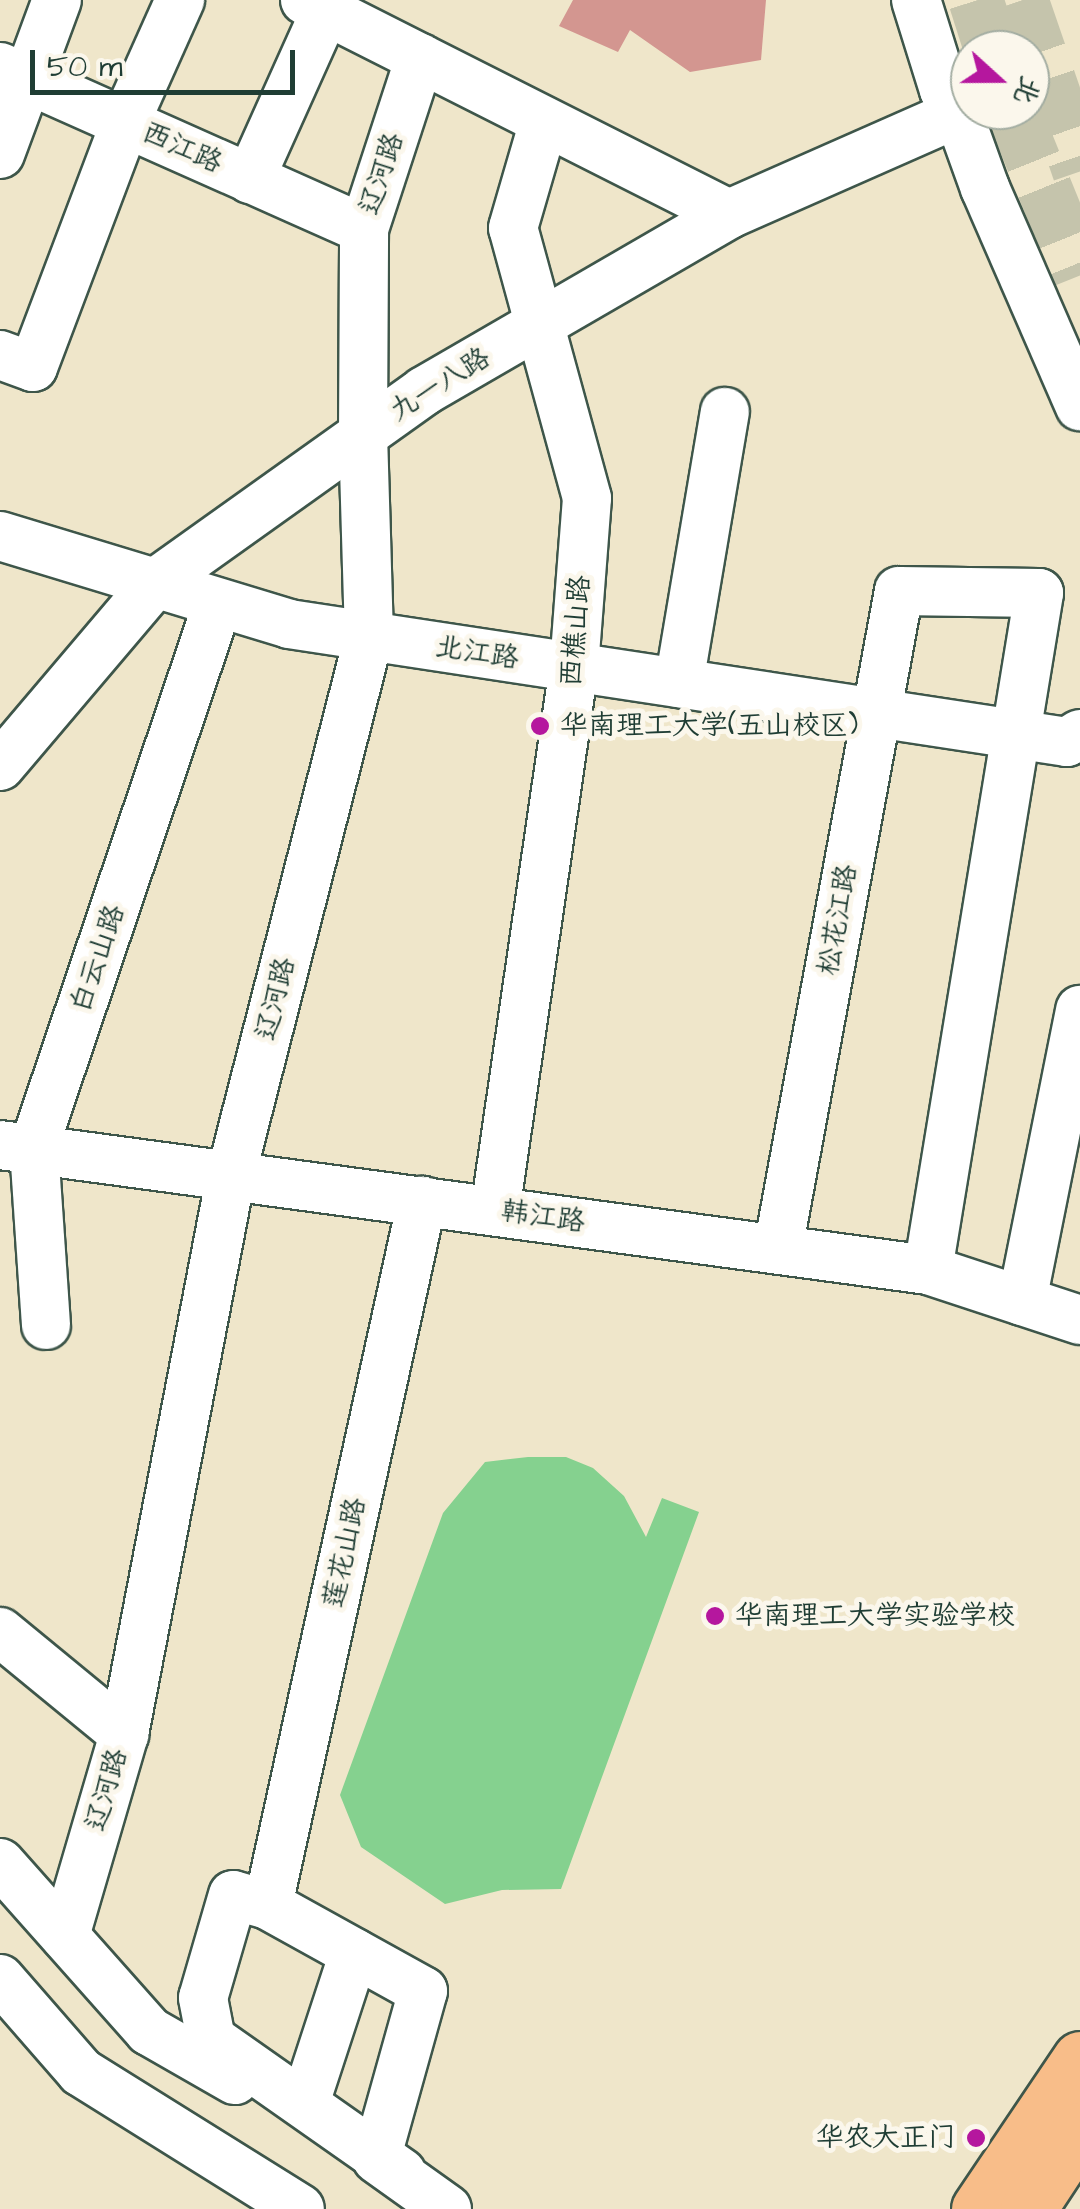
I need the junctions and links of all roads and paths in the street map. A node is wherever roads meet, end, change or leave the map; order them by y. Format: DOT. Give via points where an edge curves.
graph roads {
  1 [pos="57,0"];
  2 [pos="180,0"];
  3 [pos="916,0"];
  4 [pos="316,5"];
  5 [pos="420,58"];
  6 [pos="13,73"];
  7 [pos="950,100"];
  8 [pos="950,117"];
  9 [pos="544,120"];
  10 [pos="125,123"];
  11 [pos="964,130"];
  12 [pos="0,154"];
  13 [pos="250,179"];
  14 [pos="729,214"];
  15 [pos="364,230"];
  16 [pos="540,324"];
  17 [pos="0,354"];
  18 [pos="1080,406"];
  19 [pos="725,412"];
  20 [pos="363,435"];
  21 [pos="0,536"];
  22 [pos="155,583"];
  23 [pos="218,603"];
  24 [pos="370,636"];
  25 [pos="574,668"];
  26 [pos="679,683"];
  27 [pos="876,713"];
  28 [pos="1018,734"];
  29 [pos="1080,734"];
  30 [pos="0,766"];
  31 [pos="1080,1010"];
  32 [pos="17,1146"];
  33 [pos="231,1174"];
  34 [pos="422,1201"];
  35 [pos="495,1210"];
  36 [pos="778,1249"];
  37 [pos="928,1270"];
  38 [pos="1022,1301"];
  39 [pos="1080,1320"];
  40 [pos="46,1325"];
  41 [pos="0,1632"];
  42 [pos="124,1734"];
  43 [pos="0,1863"];
  44 [pos="268,1905"];
  45 [pos="65,1936"];
  46 [pos="354,1953"];
  47 [pos="0,1979"];
  48 [pos="1080,2058"];
  49 [pos="306,2103"];
  50 [pos="1080,2130"];
  51 [pos="390,2162"];
  52 [pos="300,2209"];
  53 [pos="446,2209"];
  54 [pos="979,2209"];
  55 [pos="1028,2209"];
  1 -- 6 [label="street"];
  2 -- 10 [label="street"];
  3 -- 7 [label="street"];
  4 -- 5 [label="street"];
  4 -- 13 [label="street"];
  5 -- 9 [label="street"];
  5 -- 15 [label="street, 辽河路"];
  6 -- 10 [label="street, 西江路"];
  6 -- 12 [label="street"];
  8 -- 14 [label="street, 九一八路"];
  9 -- 14 [label="street"];
  9 -- 16 [label="street, 西樵山路" via="512,228"];
  10 -- 13 [label="street, 西江路"];
  10 -- 17 [label="street" via="32,366"];
  11 -- 18 [label="street"];
  13 -- 15 [label="street, 西江路"];
  14 -- 16 [label="street, 九一八路"];
  15 -- 20 [label="street, 辽河路"];
  16 -- 20 [label="street, 九一八路"];
  16 -- 25 [label="street, 西樵山路" via="587,498"];
  19 -- 26 [label="street"];
  20 -- 22 [label="street, 九一八路"];
  20 -- 24 [label="street, 辽河路"];
  21 -- 22 [label="street, 北江路"];
  22 -- 23 [label="street, 北江路"];
  22 -- 30 [label="street, 九一八路"];
  23 -- 24 [label="street, 北江路" via="289,624"];
  23 -- 32 [label="street, 白云山路"];
  24 -- 25 [label="street, 北江路"];
  24 -- 33 [label="street, 辽河路"];
  25 -- 26 [label="street, 北江路"];
  25 -- 35 [label="street, 西樵山路"];
  26 -- 27 [label="street, 北江路"];
  27 -- 28 [label="street, 北江路"];
  27 -- 28 [label="street, 松花江路" via="899,591 1039,593"];
  27 -- 36 [label="street, 松花江路"];
  28 -- 29 [label="street, 北江路" via="1067,742"];
  28 -- 37 [label="street"];
  31 -- 38 [label="street"];
  32 -- 33 [label="street, 韩江路"];
  32 -- 40 [label="street, 白云山路"];
  33 -- 34 [label="street, 韩江路"];
  33 -- 42 [label="street, 辽河路"];
  34 -- 35 [label="street, 韩江路"];
  34 -- 44 [label="street, 莲花山路"];
  35 -- 36 [label="street, 韩江路"];
  36 -- 37 [label="street, 韩江路"];
  37 -- 38 [label="street, 韩江路"];
  38 -- 39 [label="street, 韩江路"];
  41 -- 42 [label="street"];
  42 -- 45 [label="street, 辽河路"];
  43 -- 45 [label="street"];
  44 -- 46 [label="street"];
  44 -- 49 [label="street" via="233,1895 202,1998 211,2039"];
  45 -- 51 [label="street" via="149,2032"];
  46 -- 49 [label="street"];
  46 -- 51 [label="street" via="422,1991"];
  47 -- 52 [label="street" via="81,2072"];
  48 -- 54 [label="main road"];
  49 -- 51 [label="street"];
  50 -- 55 [label="main road"];
  51 -- 53 [label="street"];
}
